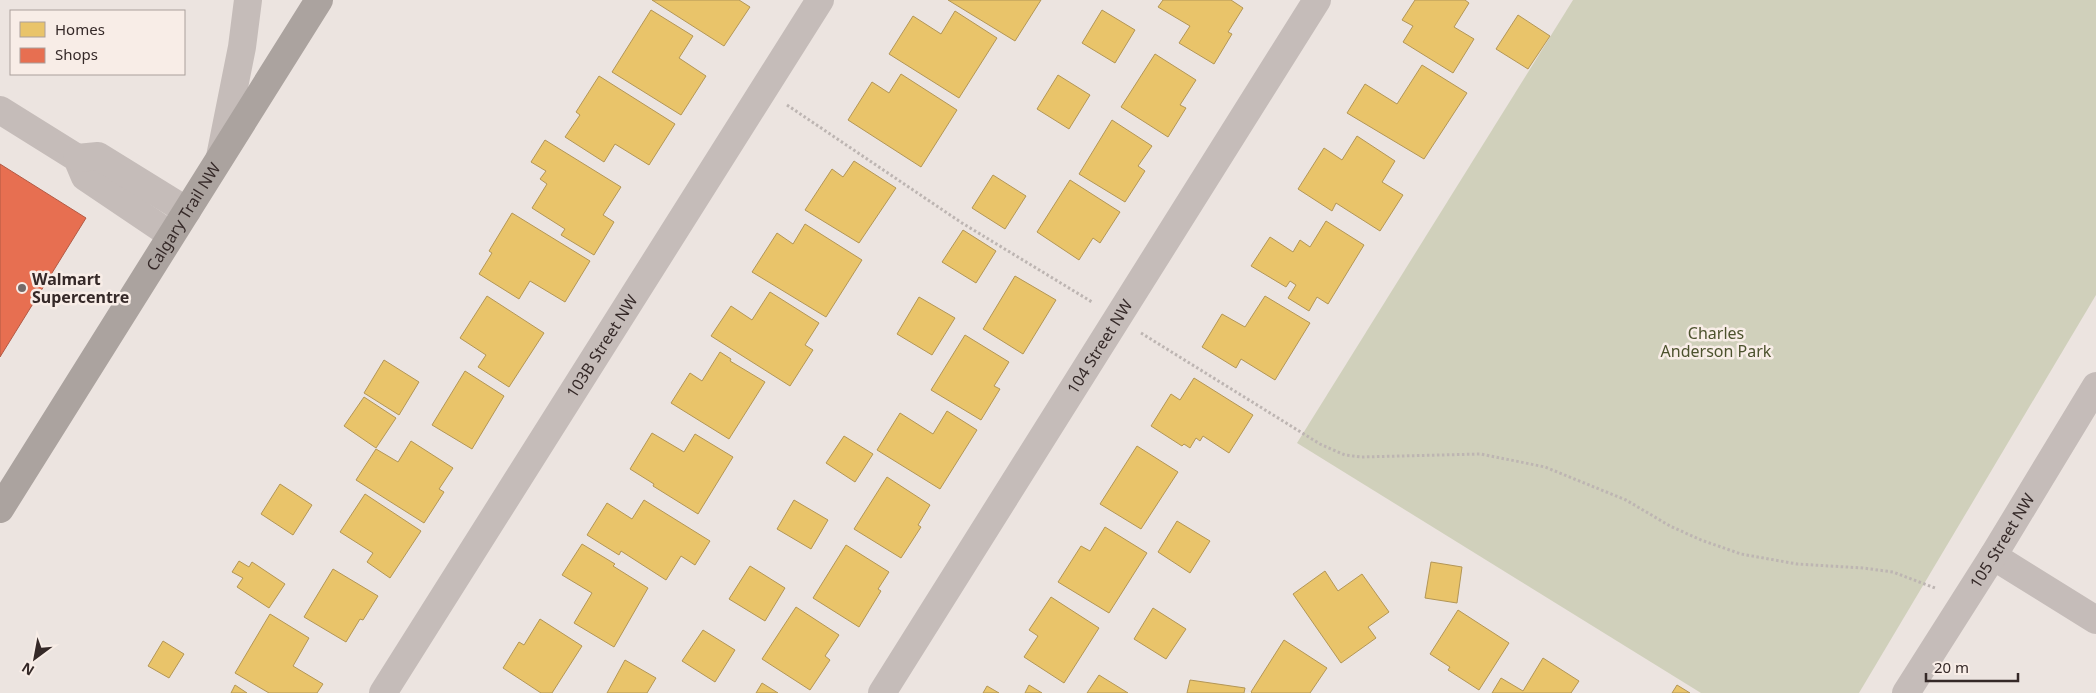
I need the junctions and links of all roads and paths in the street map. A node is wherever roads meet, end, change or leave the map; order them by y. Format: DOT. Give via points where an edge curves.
graph roads {
  1 [pos="248,0"];
  2 [pos="319,0"];
  3 [pos="820,0"];
  4 [pos="1317,0"];
  5 [pos="786,105"];
  6 [pos="0,110"];
  7 [pos="77,158"];
  8 [pos="219,159"];
  9 [pos="187,211"];
  10 [pos="171,235"];
  11 [pos="1097,305"];
  12 [pos="1140,333"];
  13 [pos="2096,386"];
  14 [pos="0,509"];
  15 [pos="1993,556"];
  16 [pos="1935,588"];
  17 [pos="2096,620"];
  18 [pos="383,693"];
  19 [pos="882,693"];
  20 [pos="1906,693"];
  1 -- 8 [label="street" via="242,47"];
  2 -- 8 [label="highway, Calgary Trail NW"];
  3 -- 18 [label="street, 103B Street NW"];
  4 -- 19 [label="street, 104 Street NW"];
  5 -- 11 [label="path" via="962,223"];
  6 -- 7 [label="street"];
  7 -- 9 [label="street" via="98,156"];
  7 -- 10 [label="street" via="86,177"];
  8 -- 9 [label="highway, Calgary Trail NW"];
  9 -- 10 [label="highway, Calgary Trail NW"];
  10 -- 14 [label="highway, Calgary Trail NW"];
  12 -- 16 [label="path" via="1320,444 1344,455 1481,454 1545,467 1626,500 1701,540 1740,554 1797,564 1893,572"];
  13 -- 15 [label="street, 105 Street NW"];
  15 -- 17 [label="street"];
  15 -- 20 [label="street, 105 Street NW"];
}
